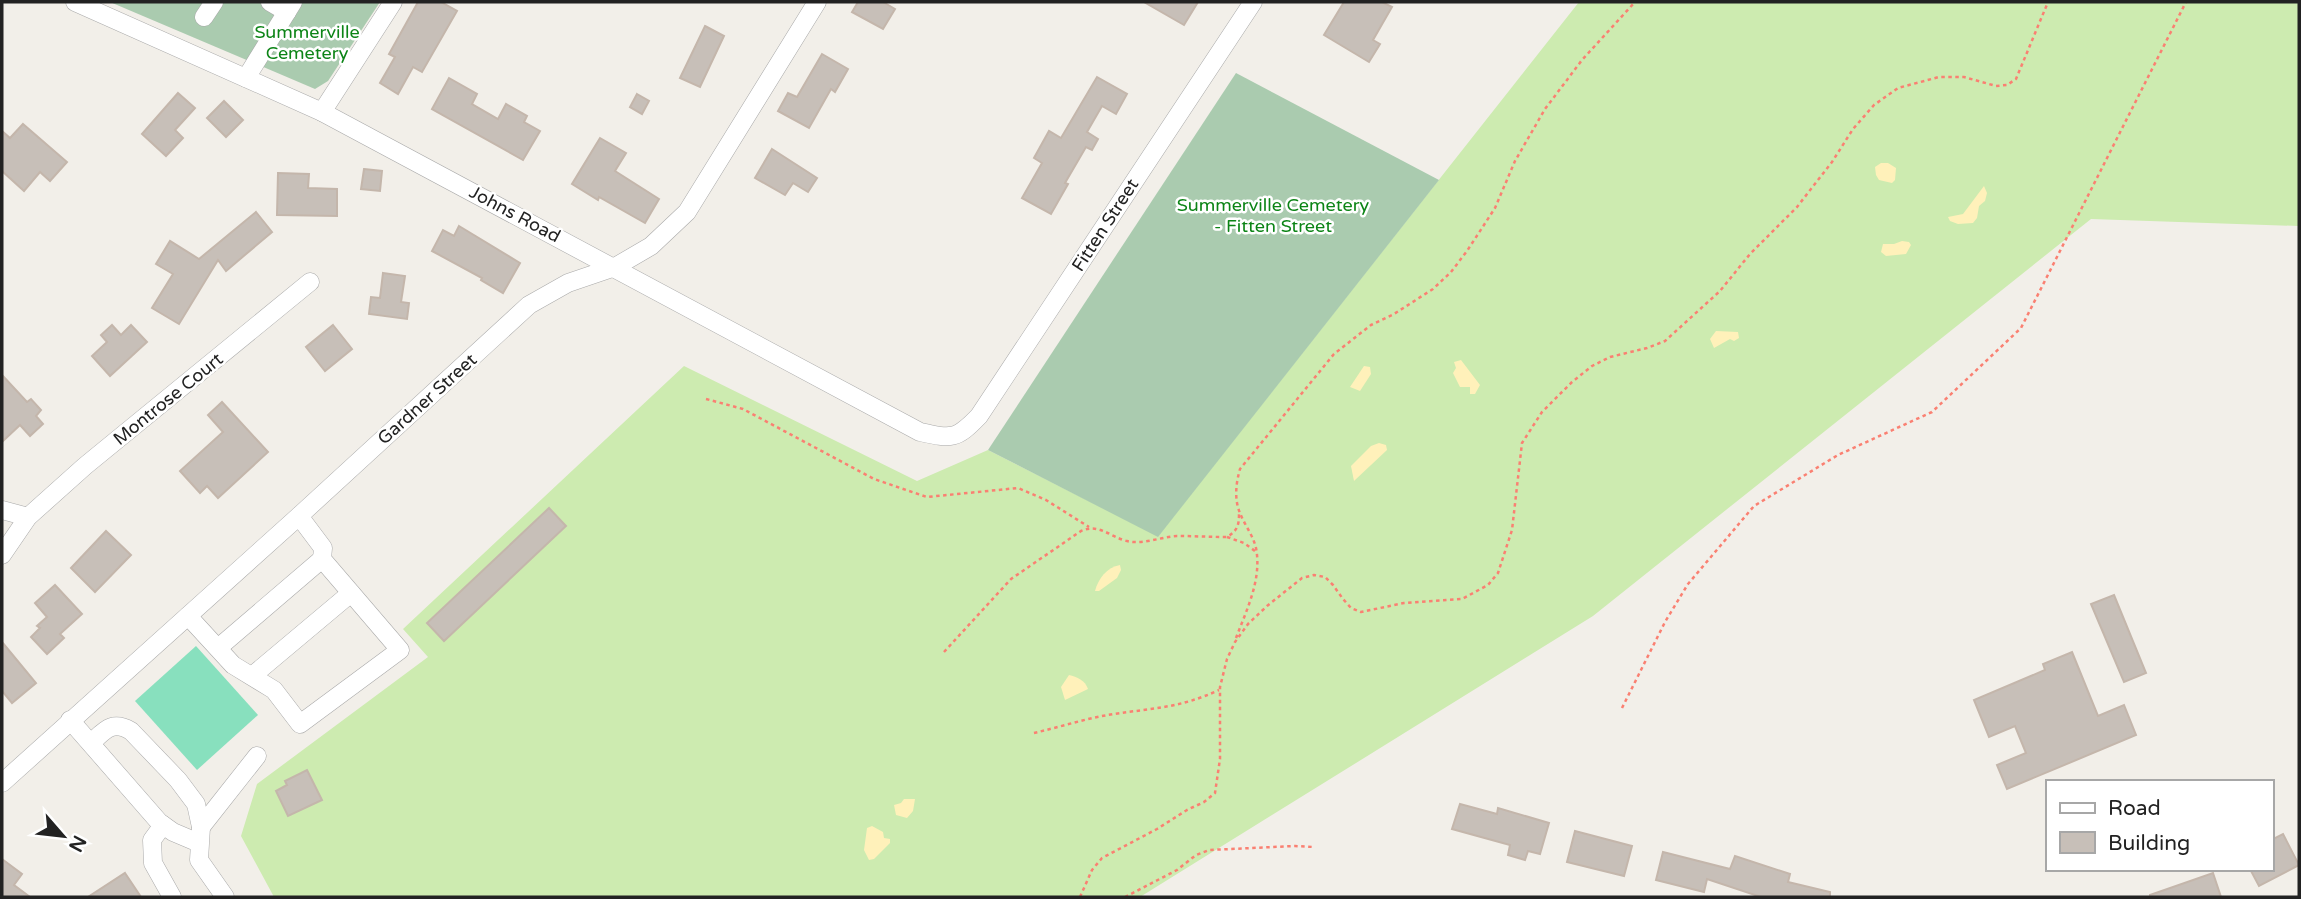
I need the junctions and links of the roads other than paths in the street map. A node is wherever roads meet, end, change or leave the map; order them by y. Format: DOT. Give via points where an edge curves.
graph roads {
  1 [pos="75,2"];
  2 [pos="270,2"];
  3 [pos="393,2"];
  4 [pos="817,2"];
  5 [pos="1253,2"];
  6 [pos="102,6"];
  7 [pos="290,7"];
  8 [pos="246,78"];
  9 [pos="322,112"];
  10 [pos="615,267"];
  11 [pos="310,282"];
  12 [pos="949,438"];
  13 [pos="2,510"];
  14 [pos="299,516"];
  15 [pos="28,517"];
  16 [pos="2,555"];
  17 [pos="322,559"];
  18 [pos="351,593"];
  19 [pos="188,616"];
  20 [pos="218,648"];
  21 [pos="252,676"];
  22 [pos="71,720"];
  23 [pos="91,743"];
  24 [pos="257,756"];
  25 [pos="4,775"];
  26 [pos="163,825"];
  27 [pos="200,835"];
  28 [pos="172,897"];
  29 [pos="225,897"];
  1 -- 6 [label="street, Johns Road"];
  2 -- 7 [label="street"];
  3 -- 9 [label="street"];
  4 -- 10 [label="street, Gardner Street" via="687,212 651,246"];
  5 -- 12 [label="street, Fitten Street" via="979,416 966,430"];
  6 -- 8 [label="street, Johns Road"];
  7 -- 8 [label="street"];
  8 -- 9 [label="street, Johns Road"];
  9 -- 10 [label="street, Johns Road"];
  10 -- 12 [label="street, Johns Road" via="920,432"];
  10 -- 14 [label="street, Gardner Street" via="568,283 529,305"];
  11 -- 15 [label="street, Montrose Court"];
  13 -- 15 [label="street"];
  14 -- 17 [label="street" via="323,548"];
  14 -- 19 [label="street, Gardner Street"];
  15 -- 16 [label="street, Montrose Court"];
  17 -- 18 [label="street"];
  17 -- 20 [label="street"];
  18 -- 21 [label="street"];
  18 -- 21 [label="street" via="400,650 300,724 274,690"];
  19 -- 20 [label="street"];
  19 -- 22 [label="street, Gardner Street"];
  20 -- 21 [label="street" via="233,665"];
  22 -- 23 [label="street"];
  22 -- 25 [label="street, Gardner Street"];
  23 -- 26 [label="street"];
  23 -- 27 [label="street" via="116,725 131,731 197,804"];
  24 -- 27 [label="street"];
  26 -- 27 [label="street" via="173,832"];
  26 -- 28 [label="street" via="152,840 153,863"];
  27 -- 29 [label="street" via="199,860"];
}
